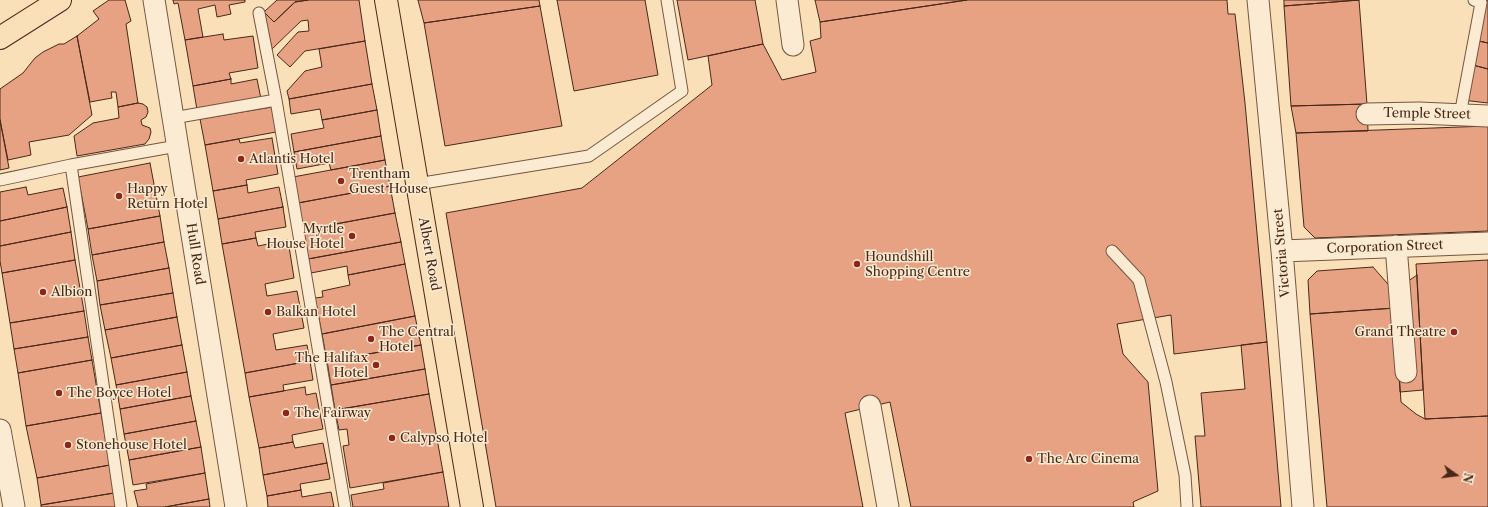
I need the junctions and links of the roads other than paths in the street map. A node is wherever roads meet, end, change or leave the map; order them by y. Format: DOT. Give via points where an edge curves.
graph roads {
  1 [pos="60,0"];
  2 [pos="154,0"];
  3 [pos="386,0"];
  4 [pos="667,0"];
  5 [pos="787,0"];
  6 [pos="1258,0"];
  7 [pos="1474,0"];
  8 [pos="259,13"];
  9 [pos="4,33"];
  10 [pos="793,45"];
  11 [pos="276,100"];
  12 [pos="1367,114"];
  13 [pos="1460,115"];
  14 [pos="1488,116"];
  15 [pos="173,118"];
  16 [pos="178,146"];
  17 [pos="71,165"];
  18 [pos="0,180"];
  19 [pos="417,184"];
  20 [pos="1488,243"];
  21 [pos="1396,246"];
  22 [pos="1282,250"];
  23 [pos="1112,251"];
  24 [pos="1406,372"];
  25 [pos="870,406"];
  26 [pos="0,430"];
  27 [pos="14,507"];
  28 [pos="121,507"];
  29 [pos="236,507"];
  30 [pos="345,507"];
  31 [pos="472,507"];
  32 [pos="888,507"];
  33 [pos="1187,507"];
  34 [pos="1303,507"];
  1 -- 9 [label="main road"];
  2 -- 15 [label="street, Hull Road"];
  3 -- 19 [label="main road, Albert Road"];
  4 -- 19 [label="lane" via="682,91 589,156"];
  5 -- 10 [label="street"];
  6 -- 22 [label="street, Victoria Street"];
  7 -- 13 [label="lane" via="1481,3"];
  8 -- 11 [label="lane"];
  11 -- 15 [label="lane"];
  11 -- 30 [label="lane"];
  12 -- 13 [label="street, Temple Street"];
  13 -- 14 [label="street, Temple Street"];
  15 -- 16 [label="street, Hull Road"];
  16 -- 17 [label="lane"];
  16 -- 29 [label="street, Hull Road"];
  17 -- 18 [label="lane"];
  17 -- 28 [label="lane"];
  19 -- 31 [label="main road, Albert Road"];
  20 -- 21 [label="street, Corporation Street"];
  21 -- 22 [label="street, Corporation Street"];
  21 -- 24 [label="street"];
  22 -- 34 [label="street, Victoria Street"];
  23 -- 33 [label="lane" via="1139,280 1166,382 1185,475"];
  25 -- 32 [label="street"];
  26 -- 27 [label="street"];
}
